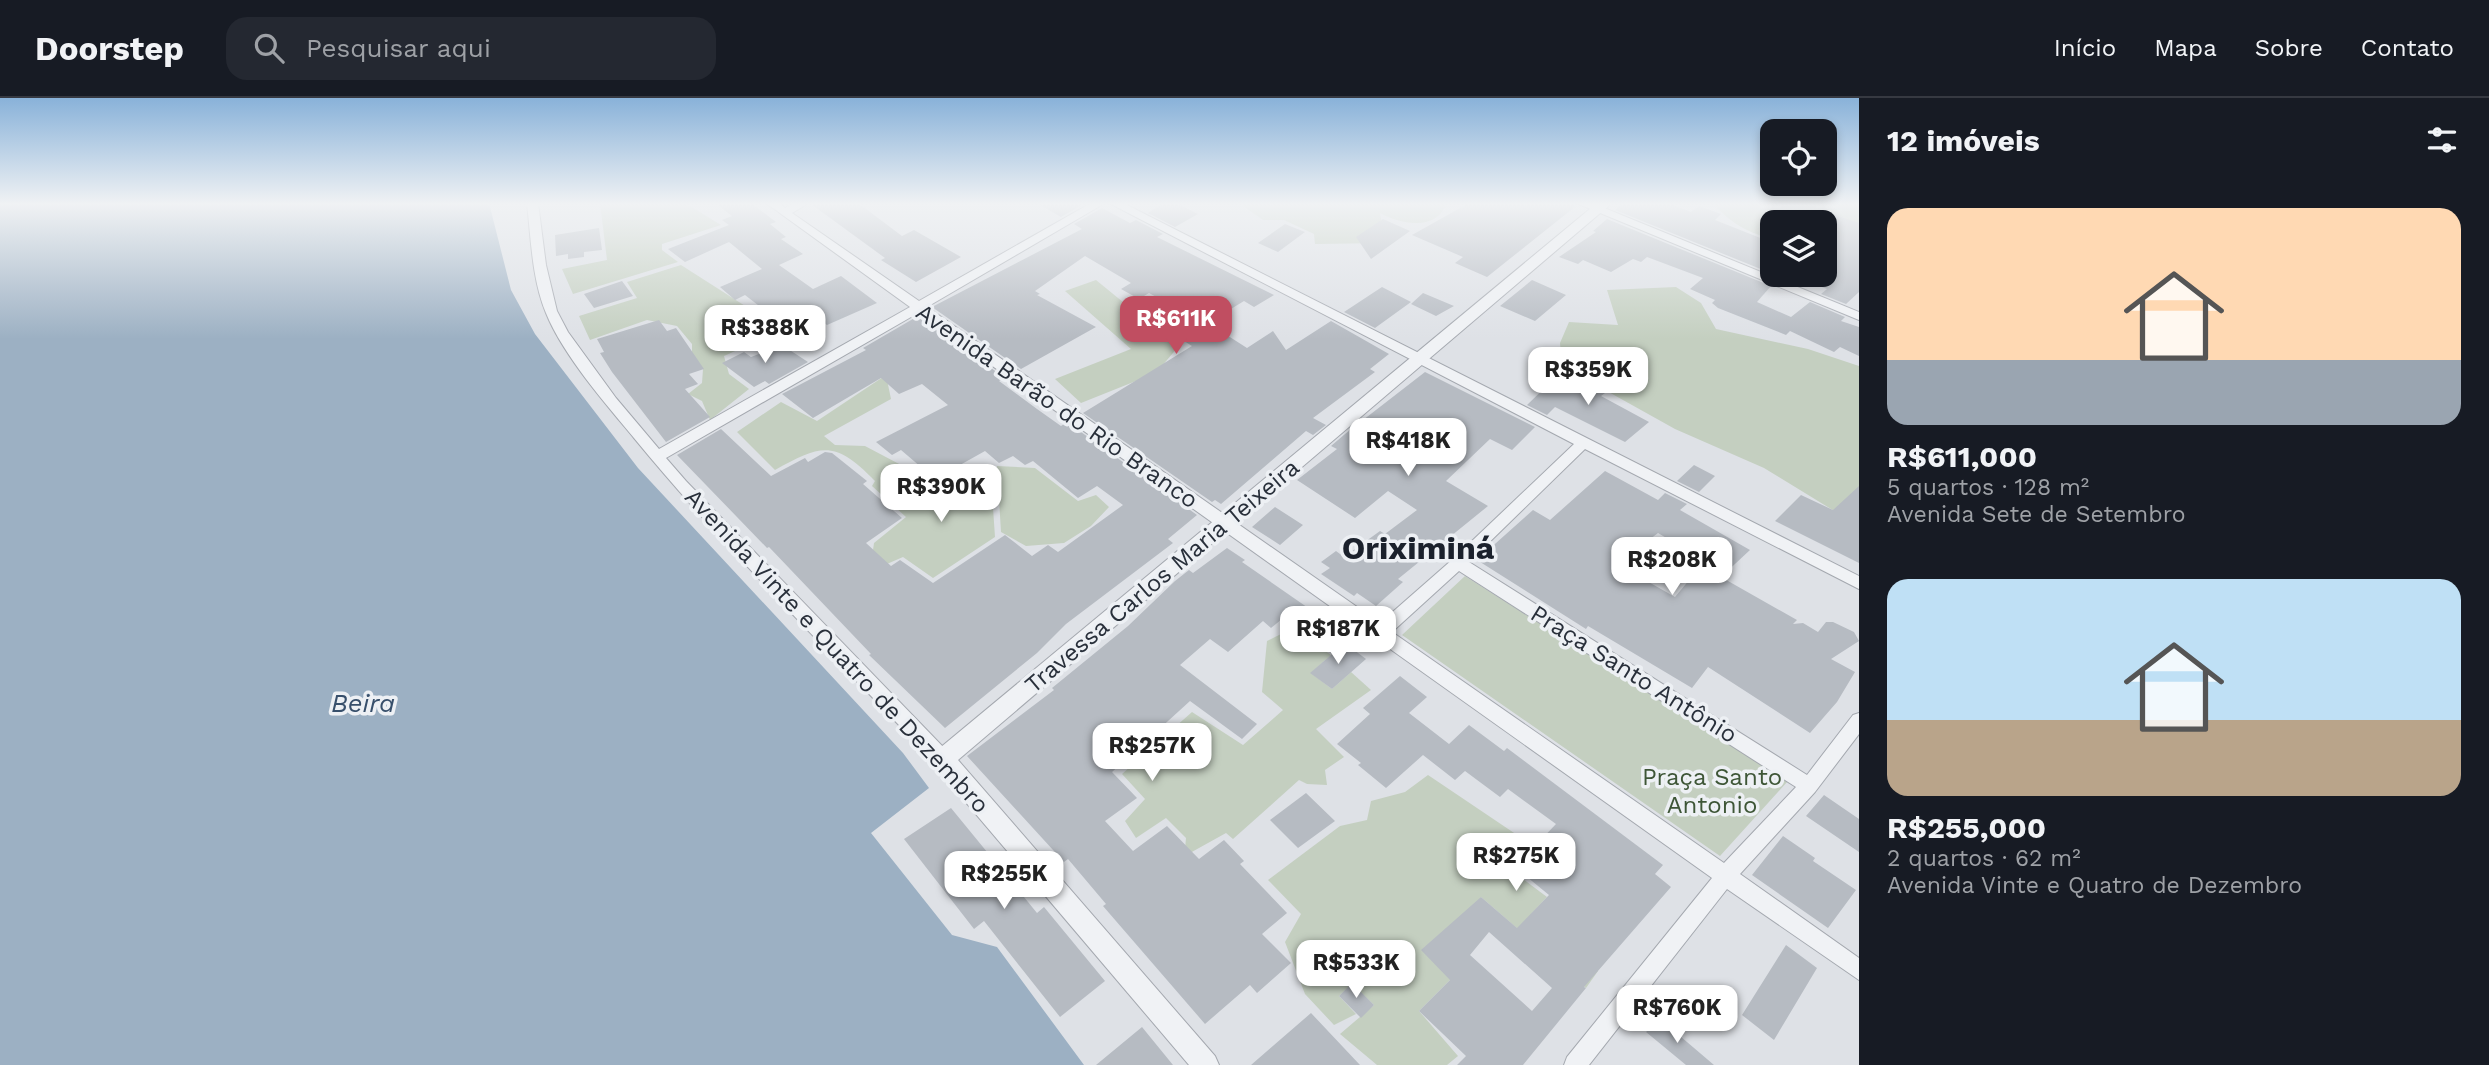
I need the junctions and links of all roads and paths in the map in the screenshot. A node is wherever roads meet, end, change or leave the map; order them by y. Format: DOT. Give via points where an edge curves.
graph roads {
  1 [pos="538,248"];
  2 [pos="833,248"];
  3 [pos="1020,248"];
  4 [pos="1202,248"];
  5 [pos="1553,248"];
  6 [pos="1699,248"];
  7 [pos="915,308"];
  8 [pos="1859,316"];
  9 [pos="1421,360"];
  10 [pos="1584,442"];
  11 [pos="656,457"];
  12 [pos="1224,524"];
  13 [pos="1458,563"];
  14 [pos="1859,583"];
  15 [pos="1380,633"];
  16 [pos="1859,720"];
  17 [pos="943,760"];
  18 [pos="1810,786"];
  19 [pos="1725,876"];
  20 [pos="1859,970"];
  21 [pos="1206,1065"];
  22 [pos="1575,1065"];
  1 -- 11 [label="street, Avenida Vinte e Quatro de Dezembro" via="551,311 562,333"];
  2 -- 7 [label="street, Avenida Barão do Rio Branco"];
  3 -- 7 [label="street"];
  4 -- 9 [label="street"];
  5 -- 9 [label="street, Travessa Carlos Maria Teixeira"];
  6 -- 8 [label="street"];
  7 -- 11 [label="street"];
  7 -- 12 [label="street, Avenida Barão do Rio Branco"];
  9 -- 10 [label="street"];
  9 -- 12 [label="street, Travessa Carlos Maria Teixeira"];
  10 -- 13 [label="street"];
  10 -- 14 [label="street"];
  11 -- 17 [label="street, Avenida Vinte e Quatro de Dezembro"];
  12 -- 15 [label="street, Avenida Barão do Rio Branco"];
  12 -- 17 [label="street, Travessa Carlos Maria Teixeira"];
  13 -- 15 [label="street"];
  13 -- 18 [label="street, Praça Santo Antônio"];
  15 -- 19 [label="street, Avenida Barão do Rio Branco"];
  16 -- 18 [label="street"];
  17 -- 21 [label="street, Avenida Vinte e Quatro de Dezembro"];
  18 -- 19 [label="street"];
  19 -- 20 [label="street, Avenida Barão do Rio Branco"];
  19 -- 22 [label="street"];
}
